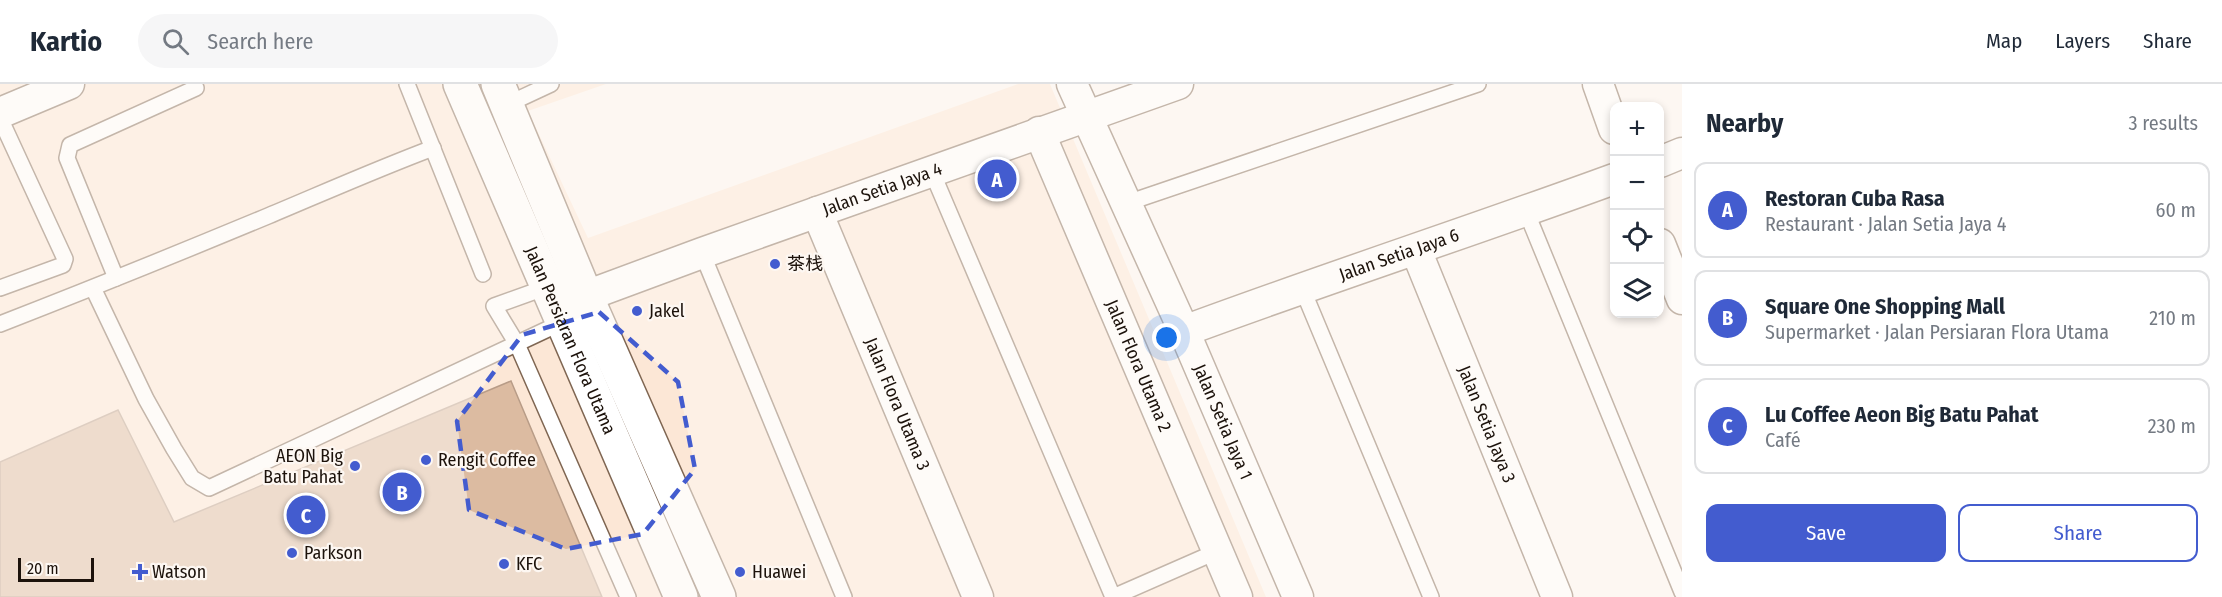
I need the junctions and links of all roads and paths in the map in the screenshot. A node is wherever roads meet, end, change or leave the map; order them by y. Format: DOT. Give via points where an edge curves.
graph roads {
  1 [pos="69,84"];
  2 [pos="407,84"];
  3 [pos="460,84"];
  4 [pos="549,84"];
  5 [pos="1072,84"];
  6 [pos="1178,84"];
  7 [pos="1478,84"];
  8 [pos="1598,84"];
  9 [pos="199,86"];
  10 [pos="502,94"];
  11 [pos="0,113"];
  12 [pos="1085,116"];
  13 [pos="0,118"];
  14 [pos="1610,118"];
  15 [pos="1039,132"];
  16 [pos="433,148"];
  17 [pos="1682,153"];
  18 [pos="1664,160"];
  19 [pos="932,172"];
  20 [pos="1610,180"];
  21 [pos="1127,203"];
  22 [pos="1526,211"];
  23 [pos="817,212"];
  24 [pos="1416,250"];
  25 [pos="702,252"];
  26 [pos="1664,256"];
  27 [pos="483,274"];
  28 [pos="116,278"];
  29 [pos="547,287"];
  30 [pos="0,288"];
  31 [pos="93,288"];
  32 [pos="1302,288"];
  33 [pos="586,296"];
  34 [pos="1682,299"];
  35 [pos="0,324"];
  36 [pos="563,324"];
  37 [pos="1184,331"];
  38 [pos="517,344"];
  39 [pos="1218,551"];
  40 [pos="1682,592"];
  41 [pos="628,597"];
  42 [pos="681,597"];
  43 [pos="719,597"];
  44 [pos="844,597"];
  45 [pos="978,597"];
  46 [pos="1113,597"];
  47 [pos="1237,597"];
  48 [pos="1298,597"];
  49 [pos="1431,597"];
  50 [pos="1557,597"];
  1 -- 11 [label="street"];
  2 -- 16 [label="lane"];
  3 -- 29 [label="street, Jalan Persiaran Flora Utama"];
  4 -- 10 [label="lane"];
  5 -- 12 [label="street, Jalan Setia Jaya 1"];
  6 -- 12 [label="street, Jalan Setia Jaya 4"];
  7 -- 21 [label="lane"];
  8 -- 14 [label="street"];
  9 -- 28 [label="lane" via="70,145 67,158"];
  10 -- 33 [label="street, Jalan Persiaran Flora Utama"];
  12 -- 15 [label="street, Jalan Setia Jaya 4"];
  12 -- 21 [label="street, Jalan Setia Jaya 1"];
  13 -- 30 [label="lane" via="65,259 63,265"];
  15 -- 19 [label="street, Jalan Setia Jaya 4"];
  15 -- 39 [label="street, Jalan Flora Utama 2"];
  16 -- 27 [label="lane"];
  16 -- 28 [label="lane"];
  17 -- 18 [label="street"];
  19 -- 23 [label="street, Jalan Setia Jaya 4"];
  19 -- 46 [label="lane"];
  20 -- 22 [label="street, Jalan Setia Jaya 6"];
  21 -- 37 [label="street, Jalan Setia Jaya 1"];
  22 -- 24 [label="street, Jalan Setia Jaya 6"];
  22 -- 40 [label="lane"];
  23 -- 25 [label="street, Jalan Setia Jaya 4"];
  23 -- 45 [label="street, Jalan Flora Utama 3"];
  24 -- 32 [label="street, Jalan Setia Jaya 6"];
  24 -- 50 [label="street, Jalan Setia Jaya 3"];
  25 -- 33 [label="street, Jalan Setia Jaya 4"];
  25 -- 44 [label="lane"];
  26 -- 34 [label="street"];
  28 -- 31 [label="lane"];
  29 -- 33 [label="lane"];
  29 -- 36 [label="street, Jalan Persiaran Flora Utama"];
  29 -- 38 [label="lane" via="494,306"];
  31 -- 35 [label="lane"];
  31 -- 38 [label="lane" via="174,449 192,478 209,488"];
  32 -- 37 [label="street, Jalan Setia Jaya 6"];
  32 -- 49 [label="lane"];
  33 -- 36 [label="lane"];
  33 -- 43 [label="street, Jalan Persiaran Flora Utama"];
  36 -- 38 [label="lane"];
  36 -- 42 [label="street, Jalan Persiaran Flora Utama"];
  37 -- 48 [label="street, Jalan Setia Jaya 1"];
  38 -- 41 [label="lane"];
  39 -- 46 [label="lane"];
  39 -- 47 [label="street, Jalan Flora Utama 2"];
}
